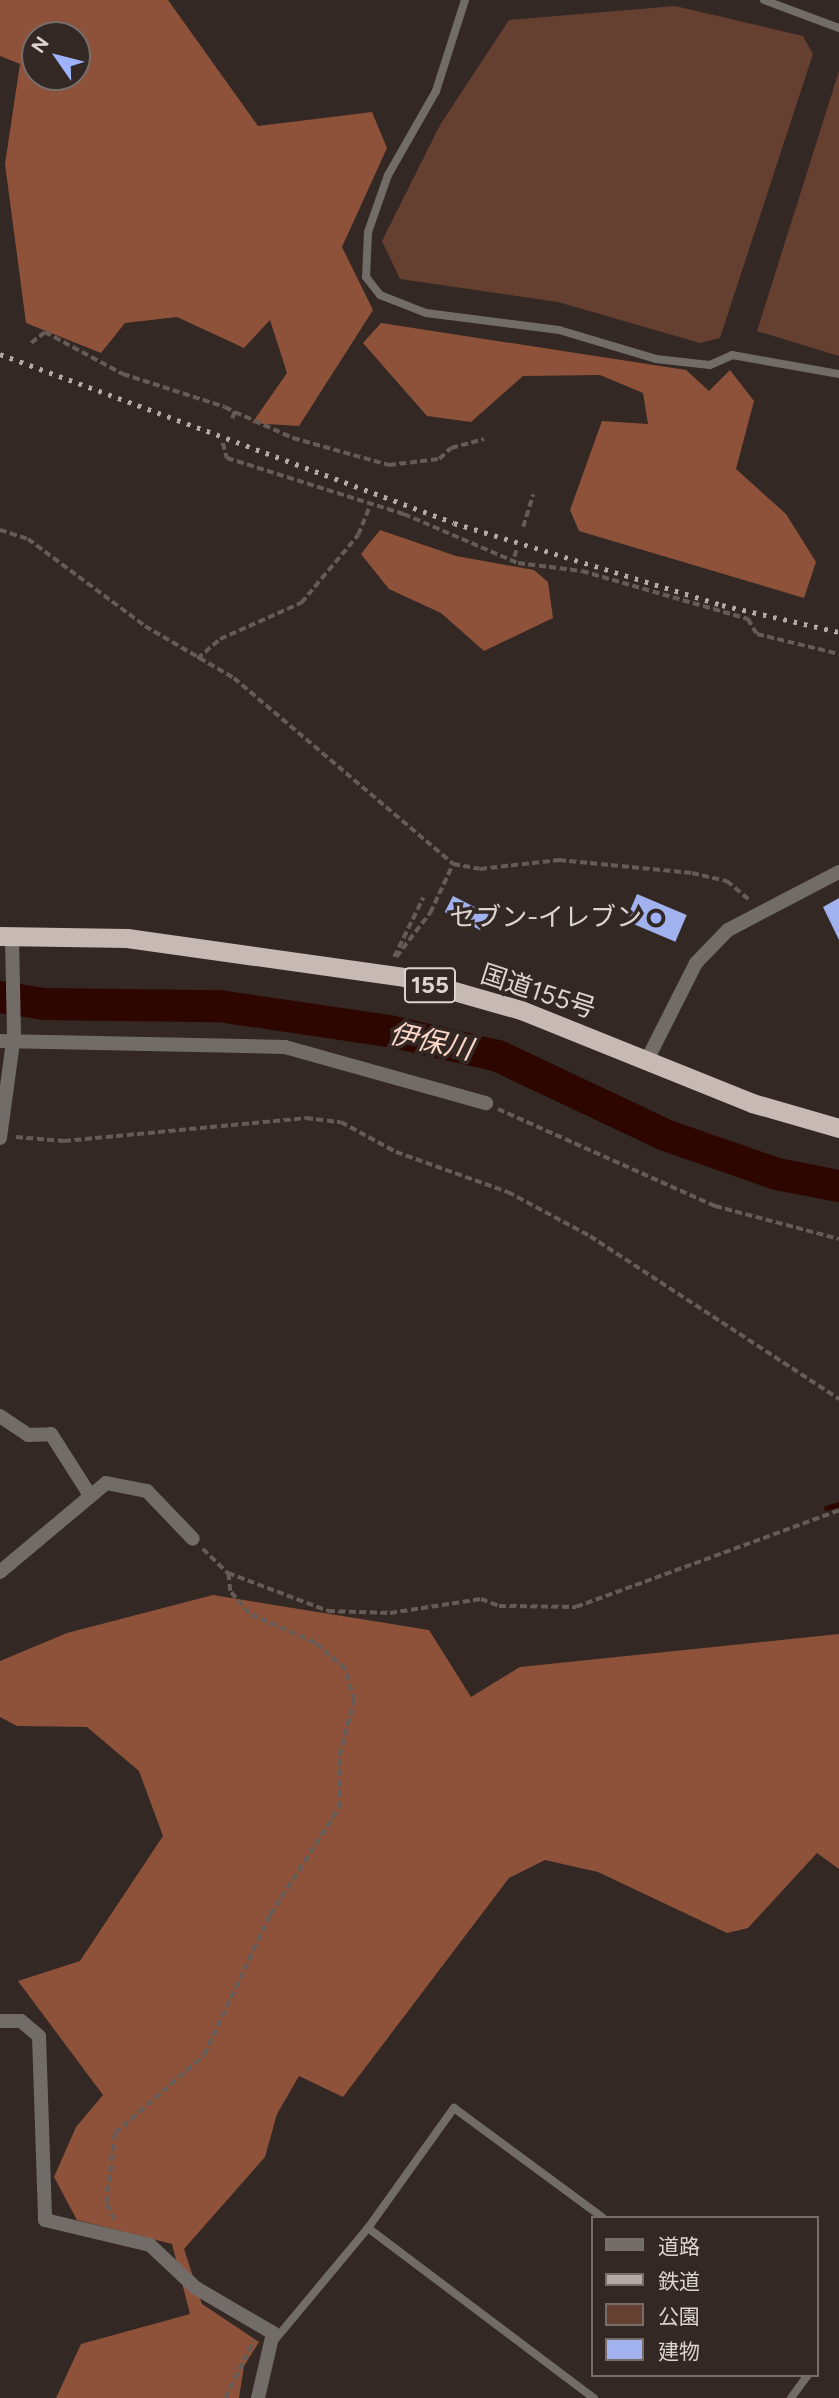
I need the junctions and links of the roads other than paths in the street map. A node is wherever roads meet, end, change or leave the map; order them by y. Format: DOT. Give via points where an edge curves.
graph roads {
  1 [pos="464,0"];
  2 [pos="764,0"];
  3 [pos="839,28"];
  4 [pos="839,373"];
  5 [pos="839,872"];
  6 [pos="6,936"];
  7 [pos="9,1040"];
  8 [pos="648,1058"];
  9 [pos="486,1103"];
  10 [pos="839,1128"];
  11 [pos="1,1136"];
  12 [pos="0,1416"];
  13 [pos="88,1492"];
  14 [pos="193,1539"];
  15 [pos="0,1572"];
  16 [pos="0,2021"];
  17 [pos="600,2216"];
  18 [pos="368,2228"];
  19 [pos="273,2342"];
  20 [pos="807,2377"];
  21 [pos="258,2398"];
  22 [pos="594,2398"];
  23 [pos="791,2398"];
  1 -- 4 [label="lane" via="436,91 388,175 368,232 366,277 380,295 426,313 559,330 656,359 710,365 732,355"];
  2 -- 3 [label="lane"];
  5 -- 8 [label="street" via="728,930 696,963"];
  6 -- 7 [label="street"];
  6 -- 8 [label="highway, 国道155号 / 155" via="127,937 393,967"];
  7 -- 9 [label="street" via="285,1046"];
  7 -- 11 [label="street"];
  8 -- 10 [label="highway, 国道155号 / 155" via="752,1103"];
  12 -- 13 [label="street" via="28,1434 51,1434"];
  13 -- 14 [label="street" via="106,1483 136,1486"];
  13 -- 15 [label="street"];
  16 -- 19 [label="street" via="21,2021 39,2036 45,2220 150,2245 196,2288 273,2333"];
  17 -- 18 [label="lane" via="454,2108"];
  18 -- 19 [label="lane"];
  18 -- 22 [label="lane"];
  19 -- 21 [label="street"];
  20 -- 23 [label="lane"];
}
